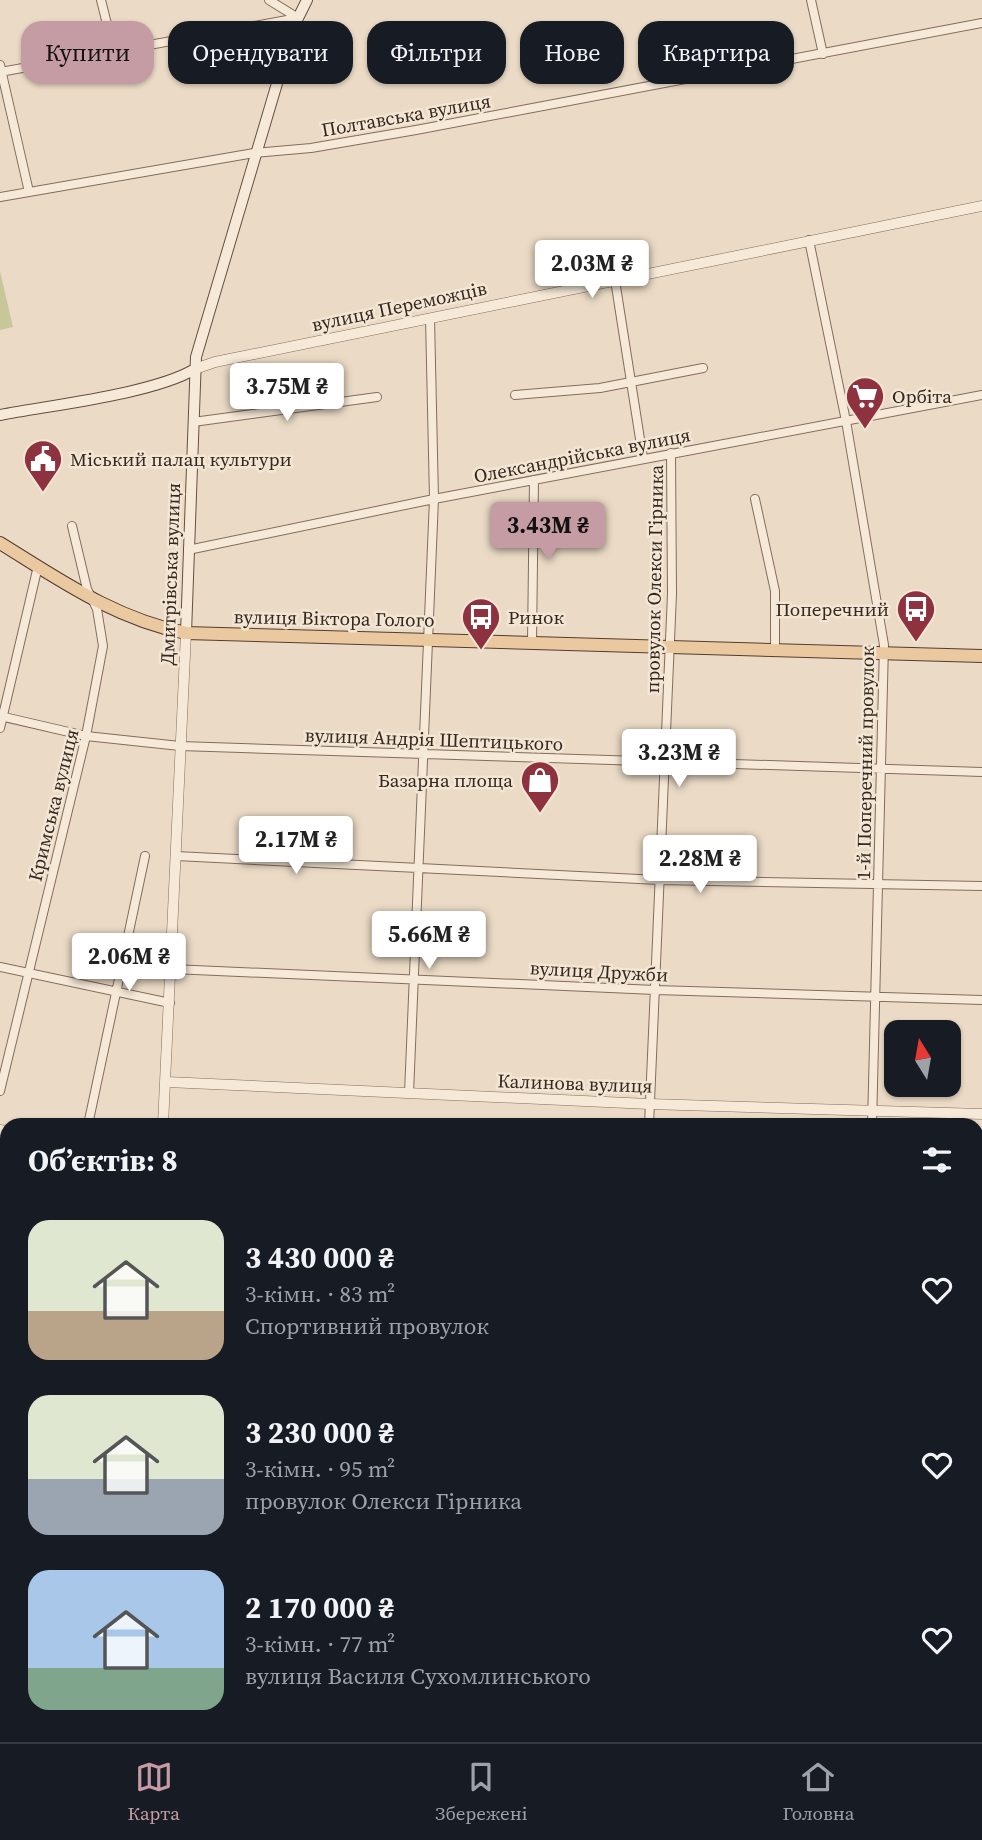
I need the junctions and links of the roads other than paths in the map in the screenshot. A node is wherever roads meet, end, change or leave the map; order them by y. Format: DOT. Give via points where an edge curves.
graph roads {
  1 [pos="102,0"];
  2 [pos="269,0"];
  3 [pos="307,0"];
  4 [pos="811,0"];
  5 [pos="298,18"];
  6 [pos="107,21"];
  7 [pos="982,23"];
  8 [pos="154,45"];
  9 [pos="823,54"];
  10 [pos="21,67"];
  11 [pos="1,70"];
  12 [pos="254,153"];
  13 [pos="29,192"];
  14 [pos="0,197"];
  15 [pos="982,206"];
  16 [pos="809,240"];
  17 [pos="615,280"];
  18 [pos="430,318"];
  19 [pos="703,368"];
  20 [pos="195,369"];
  21 [pos="631,381"];
  22 [pos="515,394"];
  23 [pos="982,396"];
  24 [pos="377,397"];
  25 [pos="0,415"];
  26 [pos="846,421"];
  27 [pos="193,422"];
  28 [pos="671,453"];
  29 [pos="643,458"];
  30 [pos="534,480"];
  31 [pos="434,499"];
  32 [pos="755,499"];
  33 [pos="72,526"];
  34 [pos="0,543"];
  35 [pos="188,550"];
  36 [pos="38,566"];
  37 [pos="93,601"];
  38 [pos="186,633"];
  39 [pos="426,639"];
  40 [pos="533,643"];
  41 [pos="669,646"];
  42 [pos="775,650"];
  43 [pos="884,653"];
  44 [pos="982,656"];
  45 [pos="1,716"];
  46 [pos="0,728"];
  47 [pos="86,736"];
  48 [pos="180,746"];
  49 [pos="423,754"];
  50 [pos="666,762"];
  51 [pos="881,768"];
  52 [pos="982,772"];
  53 [pos="145,856"];
  54 [pos="176,856"];
  55 [pos="418,868"];
  56 [pos="659,880"];
  57 [pos="879,883"];
  58 [pos="982,886"];
  59 [pos="0,967"];
  60 [pos="172,969"];
  61 [pos="28,974"];
  62 [pos="415,980"];
  63 [pos="655,990"];
  64 [pos="114,993"];
  65 [pos="874,997"];
  66 [pos="982,1000"];
  67 [pos="170,1003"];
  68 [pos="167,1082"];
  69 [pos="0,1091"];
  70 [pos="409,1093"];
  71 [pos="649,1104"];
  72 [pos="872,1110"];
  73 [pos="982,1114"];
  74 [pos="89,1118"];
  75 [pos="164,1118"];
  76 [pos="649,1118"];
  77 [pos="872,1118"];
  1 -- 6 [label="street"];
  2 -- 5 [label="street"];
  3 -- 5 [label="main road, Дмитрівська вулиця"];
  4 -- 9 [label="street"];
  5 -- 8 [label="street"];
  5 -- 12 [label="main road, Дмитрівська вулиця"];
  7 -- 9 [label="street, Полтавська вулиця"];
  9 -- 12 [label="street, Полтавська вулиця" via="311,148"];
  10 -- 11 [label="street"];
  11 -- 13 [label="street"];
  12 -- 13 [label="street, Полтавська вулиця"];
  12 -- 20 [label="main road, Дмитрівська вулиця"];
  13 -- 14 [label="street, Полтавська вулиця"];
  15 -- 16 [label="street, вулиця Переможців"];
  16 -- 17 [label="street, вулиця Переможців"];
  16 -- 26 [label="street, 1-й Поперечний провулок"];
  17 -- 18 [label="street, вулиця Переможців"];
  17 -- 21 [label="street, провулок Олекси Гірника"];
  18 -- 20 [label="street, вулиця Переможців"];
  18 -- 31 [label="street"];
  19 -- 21 [label="street"];
  20 -- 25 [label="main road" via="173,380"];
  20 -- 27 [label="main road, Дмитрівська вулиця"];
  21 -- 22 [label="street"];
  21 -- 29 [label="street, провулок Олекси Гірника"];
  23 -- 26 [label="street, Олександрійська вулиця"];
  24 -- 27 [label="street"];
  26 -- 28 [label="street, Олександрійська вулиця"];
  26 -- 43 [label="street, 1-й Поперечний провулок"];
  27 -- 35 [label="main road, Дмитрівська вулиця"];
  28 -- 29 [label="street, Олександрійська вулиця"];
  28 -- 41 [label="street, провулок Олекси Гірника"];
  29 -- 30 [label="street, Олександрійська вулиця"];
  30 -- 31 [label="street, Олександрійська вулиця"];
  30 -- 40 [label="street"];
  31 -- 35 [label="street, Олександрійська вулиця"];
  31 -- 39 [label="street"];
  32 -- 42 [label="street" via="775,591"];
  33 -- 37 [label="street, Кримська вулиця"];
  34 -- 36 [label="main road, вулиця Віктора Голого"];
  35 -- 38 [label="main road, Дмитрівська вулиця"];
  36 -- 37 [label="main road, вулиця Віктора Голого"];
  36 -- 45 [label="street"];
  37 -- 38 [label="main road, вулиця Віктора Голого"];
  37 -- 47 [label="street, Кримська вулиця" via="103,646"];
  38 -- 39 [label="main road, вулиця Віктора Голого"];
  38 -- 48 [label="street, Дмитрівська вулиця"];
  39 -- 40 [label="main road, вулиця Віктора Голого"];
  39 -- 49 [label="street"];
  40 -- 41 [label="main road, вулиця Віктора Голого"];
  41 -- 42 [label="main road, вулиця Віктора Голого"];
  41 -- 50 [label="street, провулок Олекси Гірника"];
  42 -- 43 [label="main road, вулиця Віктора Голого"];
  43 -- 44 [label="main road, вулиця Віктора Голого"];
  43 -- 51 [label="street, 1-й Поперечний провулок"];
  45 -- 46 [label="street"];
  45 -- 47 [label="street, вулиця Андрія Шептицького"];
  47 -- 48 [label="street, вулиця Андрія Шептицького"];
  47 -- 61 [label="street, Кримська вулиця"];
  48 -- 49 [label="street, вулиця Андрія Шептицького"];
  48 -- 54 [label="street, Дмитрівська вулиця"];
  49 -- 50 [label="street, вулиця Андрія Шептицького"];
  49 -- 55 [label="street"];
  50 -- 51 [label="street, вулиця Андрія Шептицького"];
  50 -- 56 [label="street, провулок Олекси Гірника"];
  51 -- 52 [label="street, вулиця Андрія Шептицького"];
  51 -- 57 [label="street, 1-й Поперечний провулок"];
  53 -- 64 [label="street"];
  54 -- 55 [label="street"];
  54 -- 60 [label="street, Дмитрівська вулиця"];
  55 -- 56 [label="street"];
  55 -- 62 [label="street"];
  56 -- 57 [label="street"];
  56 -- 63 [label="street, провулок Олекси Гірника"];
  57 -- 58 [label="street"];
  57 -- 65 [label="street, 1-й Поперечний провулок"];
  59 -- 61 [label="street"];
  60 -- 62 [label="street, вулиця Дружби"];
  60 -- 67 [label="street, Дмитрівська вулиця"];
  61 -- 64 [label="street"];
  61 -- 69 [label="street, Кримська вулиця"];
  62 -- 63 [label="street, вулиця Дружби"];
  62 -- 70 [label="street"];
  63 -- 65 [label="street, вулиця Дружби"];
  63 -- 71 [label="street, провулок Олекси Гірника"];
  64 -- 67 [label="street"];
  64 -- 74 [label="street"];
  65 -- 66 [label="street, вулиця Дружби"];
  65 -- 72 [label="street, 1-й Поперечний провулок"];
  67 -- 68 [label="street, Дмитрівська вулиця"];
  68 -- 70 [label="street, Калинова вулиця"];
  68 -- 75 [label="street, Дмитрівська вулиця"];
  70 -- 71 [label="street, Калинова вулиця"];
  71 -- 72 [label="street, Калинова вулиця"];
  71 -- 76 [label="street, провулок Олекси Гірника"];
  72 -- 73 [label="street, Калинова вулиця"];
  72 -- 77 [label="street, 1-й Поперечний провулок"];
}
